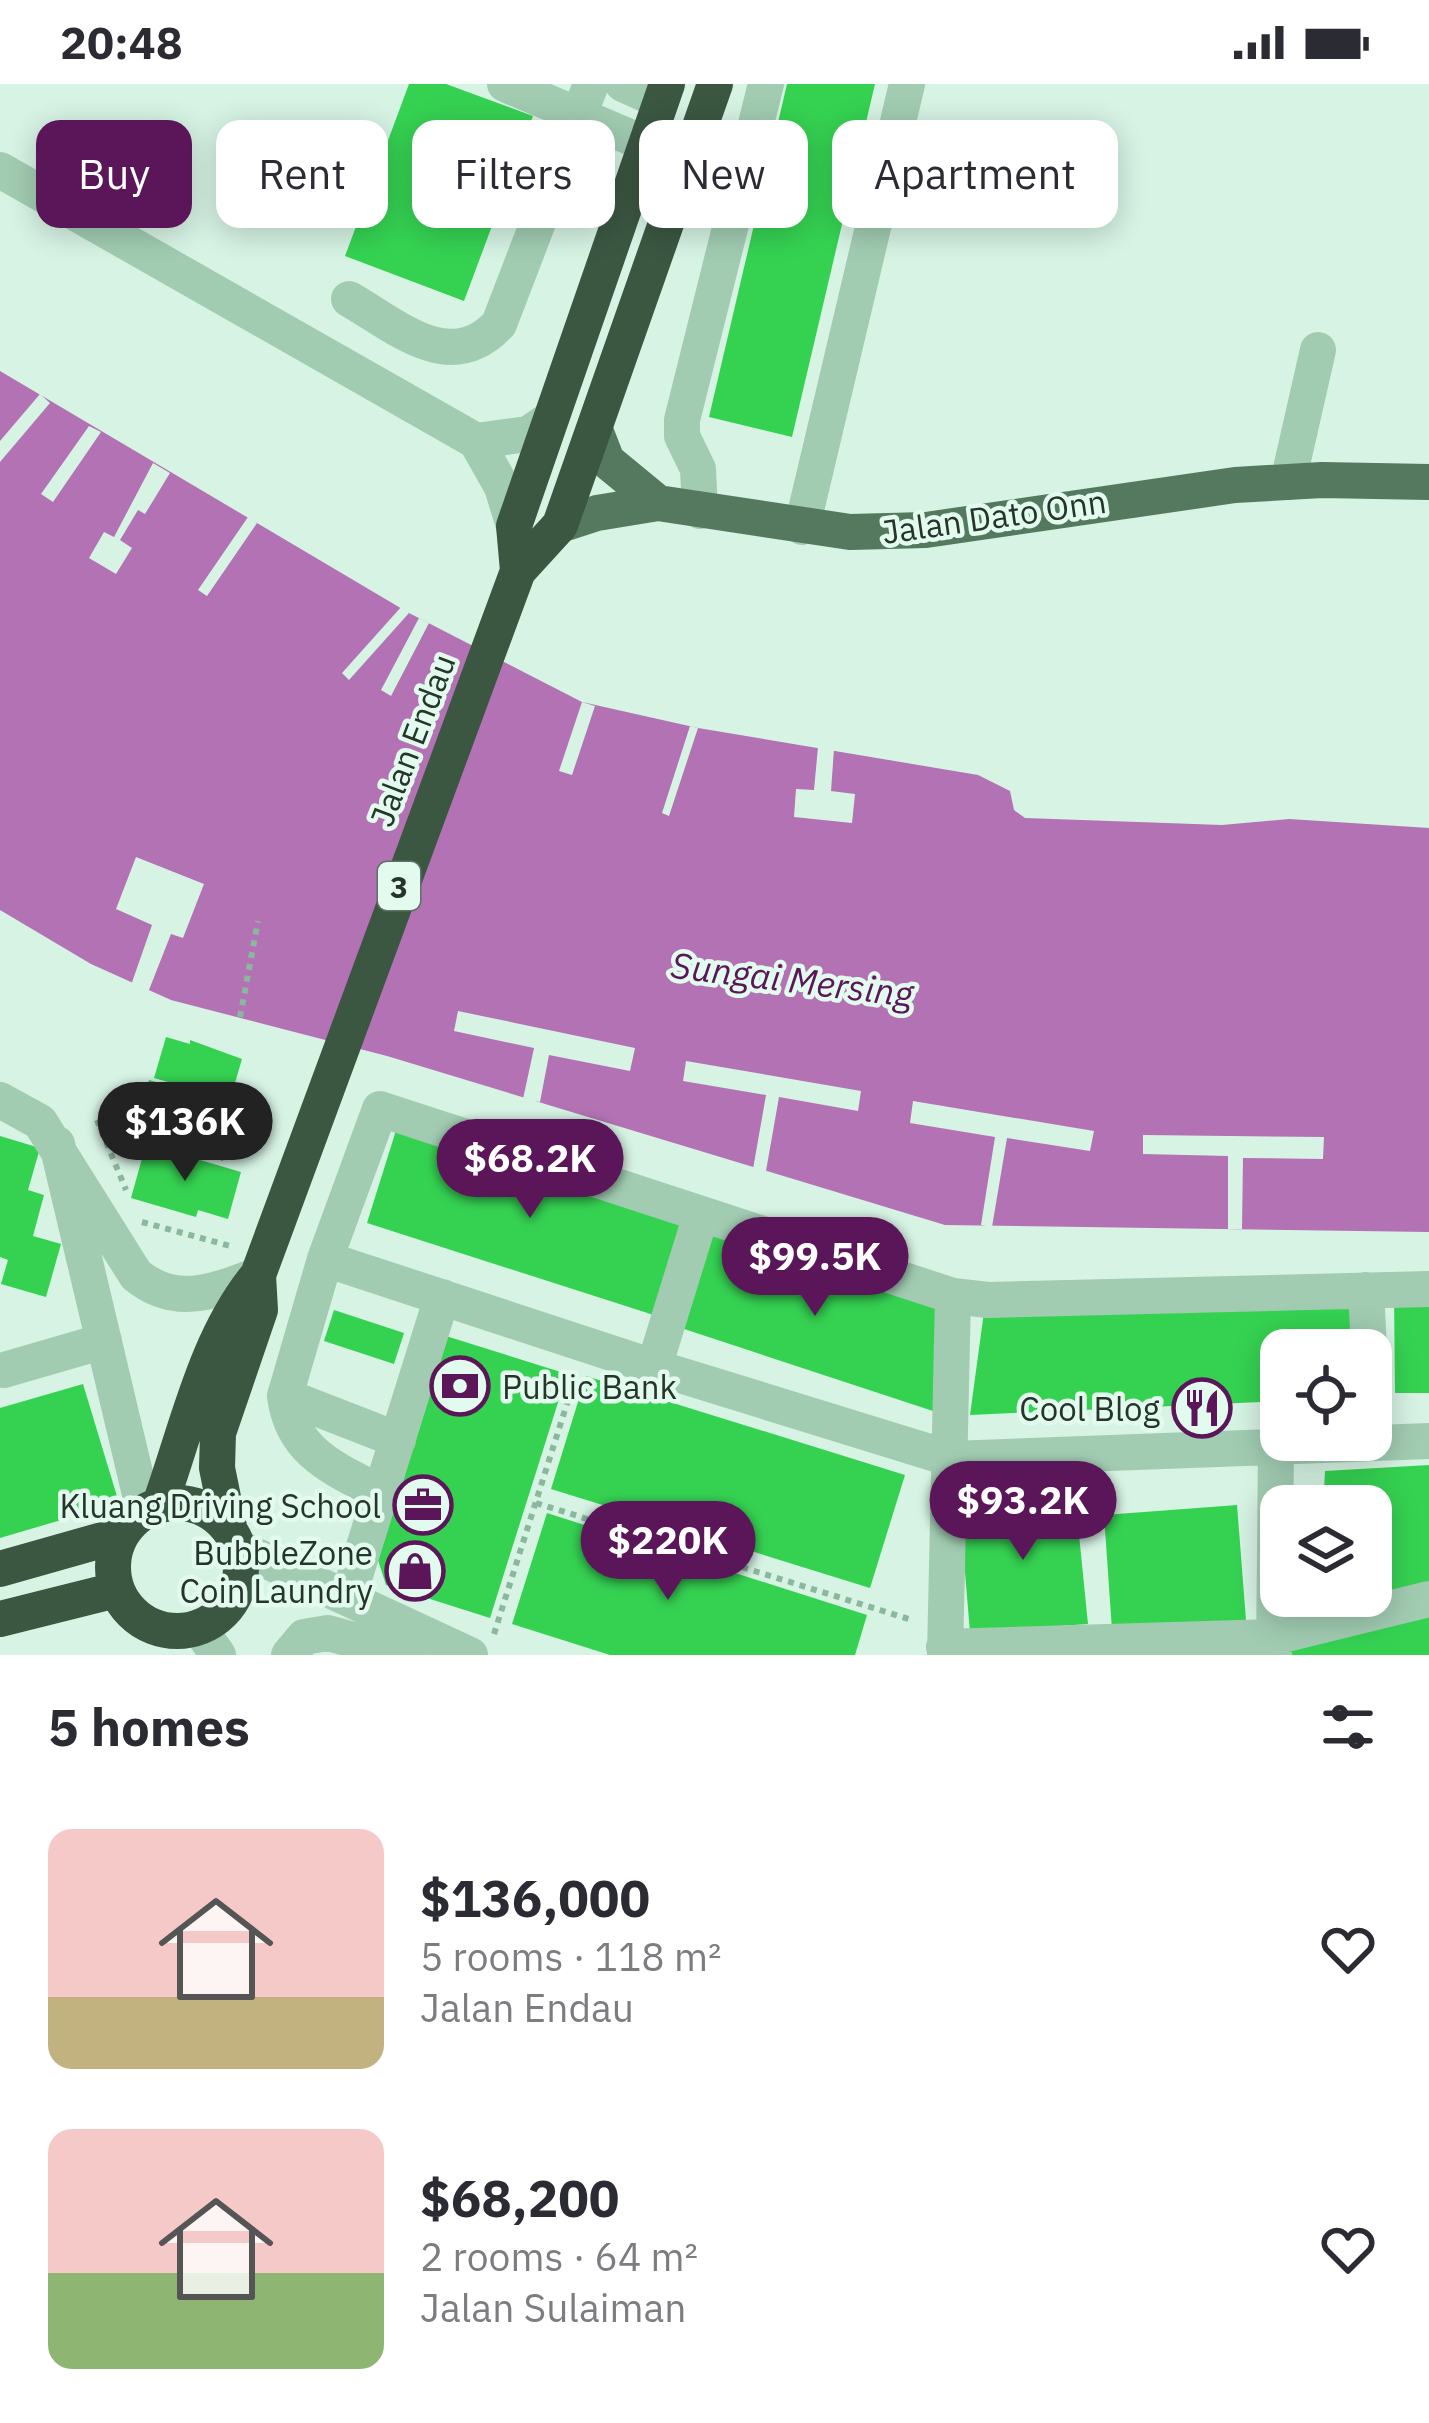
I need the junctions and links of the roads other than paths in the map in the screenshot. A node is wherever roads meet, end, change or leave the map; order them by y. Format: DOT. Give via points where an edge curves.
graph roads {
  1 [pos="505,84"];
  2 [pos="623,84"];
  3 [pos="715,84"];
  4 [pos="766,84"];
  5 [pos="908,84"];
  6 [pos="664,93"];
  7 [pos="585,100"];
  8 [pos="639,140"];
  9 [pos="639,165"];
  10 [pos="0,170"];
  11 [pos="349,299"];
  12 [pos="1318,350"];
  13 [pos="550,419"];
  14 [pos="596,430"];
  15 [pos="476,441"];
  16 [pos="1288,482"];
  17 [pos="1429,482"];
  18 [pos="658,503"];
  19 [pos="700,511"];
  20 [pos="514,526"];
  21 [pos="560,526"];
  22 [pos="802,527"];
  23 [pos="518,571"];
  24 [pos="0,1100"];
  25 [pos="57,1144"];
  26 [pos="701,1215"];
  27 [pos="325,1259"];
  28 [pos="249,1262"];
  29 [pos="1429,1289"];
  30 [pos="1366,1290"];
  31 [pos="953,1296"];
  32 [pos="442,1297"];
  33 [pos="1368,1329"];
  34 [pos="104,1341"];
  35 [pos="654,1367"];
  36 [pos="4,1370"];
  37 [pos="285,1396"];
  38 [pos="398,1440"];
  39 [pos="1429,1441"];
  40 [pos="1392,1442"];
  41 [pos="1260,1448"];
  42 [pos="952,1459"];
  43 [pos="1276,1461"];
  44 [pos="381,1493"];
  45 [pos="142,1516"];
  46 [pos="234,1538"];
  47 [pos="0,1569"];
  48 [pos="116,1590"];
  49 [pos="348,1598"];
  50 [pos="1429,1599"];
  51 [pos="0,1619"];
  52 [pos="208,1642"];
  53 [pos="944,1644"];
  54 [pos="1274,1646"];
  55 [pos="289,1655"];
  56 [pos="408,1655"];
  57 [pos="470,1655"];
  1 -- 7 [label="street"];
  2 -- 6 [label="street"];
  3 -- 14 [label="highway, Jalan Endau / 3"];
  4 -- 19 [label="street" via="682,420 698,469"];
  5 -- 22 [label="street"];
  7 -- 8 [label="street"];
  7 -- 11 [label="street" via="499,324 487,336 463,347 434,346"];
  9 -- 13 [label="highway, Jalan Endau / 3"];
  10 -- 15 [label="street"];
  12 -- 16 [label="street"];
  13 -- 15 [label="street" via="528,434"];
  13 -- 20 [label="highway, Jalan Endau / 3"];
  14 -- 18 [label="main road, Jalan Dato Onn" via="607,461"];
  14 -- 21 [label="highway, Jalan Endau / 3"];
  15 -- 20 [label="street"];
  16 -- 17 [label="main road, Jalan Dato Onn"];
  16 -- 22 [label="main road, Jalan Dato Onn" via="926,530"];
  18 -- 19 [label="main road, Jalan Dato Onn"];
  18 -- 21 [label="main road"];
  19 -- 22 [label="main road, Jalan Dato Onn"];
  20 -- 23 [label="highway, Jalan Endau / 3"];
  21 -- 23 [label="highway, Jalan Endau / 3"];
  23 -- 28 [label="highway, Jalan Endau / 3" via="285,1204"];
  24 -- 25 [label="street" via="40,1122"];
  25 -- 28 [label="street" via="148,1286 206,1294"];
  25 -- 34 [label="street"];
  26 -- 27 [label="street" via="380,1109"];
  26 -- 31 [label="street"];
  26 -- 35 [label="street"];
  27 -- 32 [label="street"];
  27 -- 37 [label="street"];
  28 -- 45 [label="highway, Jalan Endau / 3"];
  28 -- 46 [label="highway, Jalan Endau / 3" via="260,1310 218,1433 217,1468"];
  29 -- 30 [label="street"];
  30 -- 31 [label="street"];
  30 -- 33 [label="street"];
  31 -- 42 [label="street"];
  32 -- 35 [label="street"];
  32 -- 38 [label="street"];
  34 -- 36 [label="street"];
  34 -- 45 [label="street"];
  35 -- 42 [label="street"];
  37 -- 38 [label="street"];
  37 -- 44 [label="street" via="292,1428 319,1461"];
  38 -- 44 [label="street"];
  39 -- 40 [label="street"];
  41 -- 42 [label="street"];
  42 -- 53 [label="street"];
  43 -- 54 [label="street"];
  44 -- 49 [label="street"];
  45 -- 46 [label="highway" via="185,1502 209,1510"];
  45 -- 47 [label="highway"];
  45 -- 48 [label="highway, 3" via="112,1571"];
  46 -- 49 [label="street"];
  46 -- 52 [label="highway, 3" via="238,1590"];
  48 -- 51 [label="highway"];
  48 -- 52 [label="highway, 3" via="144,1622"];
  49 -- 57 [label="street"];
  50 -- 54 [label="street"];
  53 -- 54 [label="street"];
  55 -- 56 [label="street" via="304,1637 328,1634"];
}
